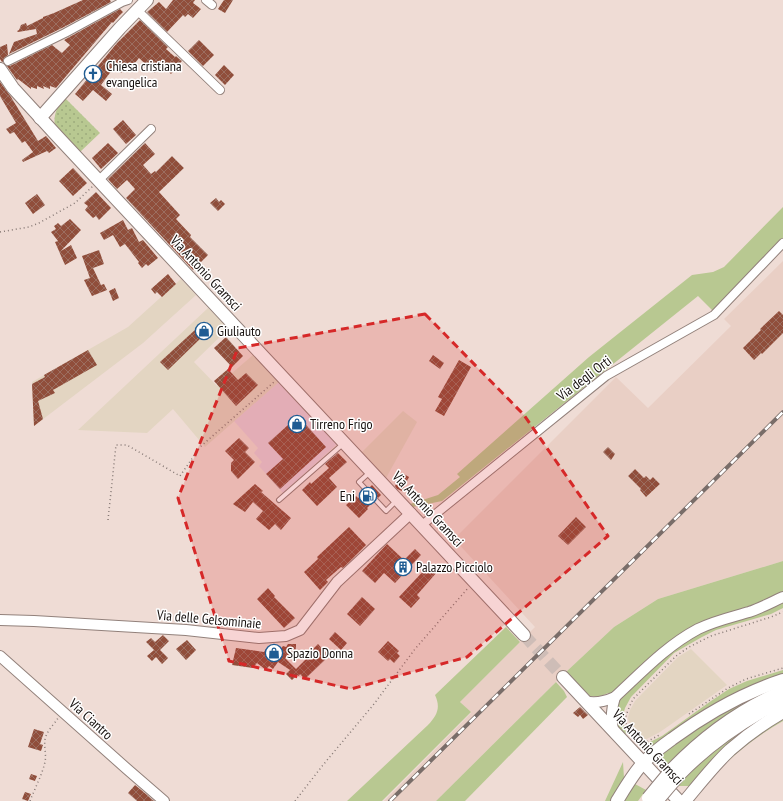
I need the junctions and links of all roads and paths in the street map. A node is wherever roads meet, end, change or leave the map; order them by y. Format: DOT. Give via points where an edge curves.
graph roads {
  1 [pos="128,0"];
  2 [pos="146,0"];
  3 [pos="137,10"];
  4 [pos="4,65"];
  5 [pos="220,90"];
  6 [pos="40,118"];
  7 [pos="152,129"];
  8 [pos="98,181"];
  9 [pos="0,232"];
  10 [pos="783,243"];
  11 [pos="282,376"];
  12 [pos="344,442"];
  13 [pos="371,471"];
  14 [pos="279,500"];
  15 [pos="398,500"];
  16 [pos="411,513"];
  17 [pos="108,520"];
  18 [pos="422,525"];
  19 [pos="474,580"];
  20 [pos="783,597"];
  21 [pos="783,612"];
  22 [pos="0,620"];
  23 [pos="524,634"];
  24 [pos="0,656"];
  25 [pos="563,677"];
  26 [pos="783,680"];
  27 [pos="783,691"];
  28 [pos="615,697"];
  29 [pos="585,700"];
  30 [pos="783,700"];
  31 [pos="600,701"];
  32 [pos="62,712"];
  33 [pos="783,712"];
  34 [pos="612,713"];
  35 [pos="599,716"];
  36 [pos="613,732"];
  37 [pos="628,748"];
  38 [pos="643,763"];
  39 [pos="675,772"];
  40 [pos="650,800"];
  41 [pos="30,801"];
  42 [pos="164,801"];
  43 [pos="295,801"];
  44 [pos="617,801"];
  45 [pos="678,801"];
  46 [pos="686,801"];
  1 -- 4 [label="street"];
  2 -- 3 [label="main road"];
  3 -- 5 [label="street"];
  3 -- 6 [label="main road"];
  4 -- 6 [label="main road, Via Antonio Gramsci" via="13,88"];
  6 -- 8 [label="main road, Via Antonio Gramsci"];
  7 -- 8 [label="street"];
  8 -- 9 [label="path" via="75,203 39,223"];
  8 -- 11 [label="main road, Via Antonio Gramsci"];
  10 -- 18 [label="street, Via degli Orti" via="714,315 606,376"];
  11 -- 12 [label="main road, Via Antonio Gramsci"];
  11 -- 17 [label="path" via="200,447 180,476 127,445 116,445"];
  12 -- 13 [label="main road, Via Antonio Gramsci"];
  12 -- 14 [label="lane"];
  13 -- 15 [label="main road, Via Antonio Gramsci"];
  13 -- 15 [label="lane" via="359,482 386,511"];
  15 -- 16 [label="main road, Via Antonio Gramsci"];
  16 -- 18 [label="main road, Via Antonio Gramsci"];
  16 -- 22 [label="street, Via delle Gelsominaie" via="337,582 300,630 286,636 260,638 186,630"];
  18 -- 19 [label="main road, Via Antonio Gramsci"];
  19 -- 23 [label="main road, Via Antonio Gramsci"];
  19 -- 43 [label="path" via="415,649"];
  20 -- 28 [label="street" via="714,622 682,638"];
  21 -- 37 [label="path" via="711,636 676,656 633,700 625,718 629,737"];
  24 -- 32 [label="street, Via Ciantro"];
  25 -- 29 [label="main road, Via Antonio Gramsci"];
  26 -- 38 [label="main road" via="727,703 670,740"];
  27 -- 39 [label="main road" via="735,716 696,747"];
  28 -- 31 [label="street"];
  28 -- 34 [label="street"];
  29 -- 31 [label="street"];
  29 -- 35 [label="main road, Via Antonio Gramsci"];
  30 -- 39 [label="main road" via="730,731 688,765"];
  31 -- 35 [label="street"];
  32 -- 41 [label="path" via="47,733 45,764"];
  32 -- 42 [label="street, Via Ciantro"];
  33 -- 46 [label="main road" via="729,750"];
  34 -- 35 [label="street"];
  34 -- 36 [label="street"];
  35 -- 36 [label="main road, Via Antonio Gramsci"];
  36 -- 37 [label="main road, Via Antonio Gramsci"];
  37 -- 38 [label="main road, Via Antonio Gramsci"];
  38 -- 44 [label="main road"];
  38 -- 45 [label="main road, Via Antonio Gramsci"];
  39 -- 40 [label="main road, bridge"];
}
